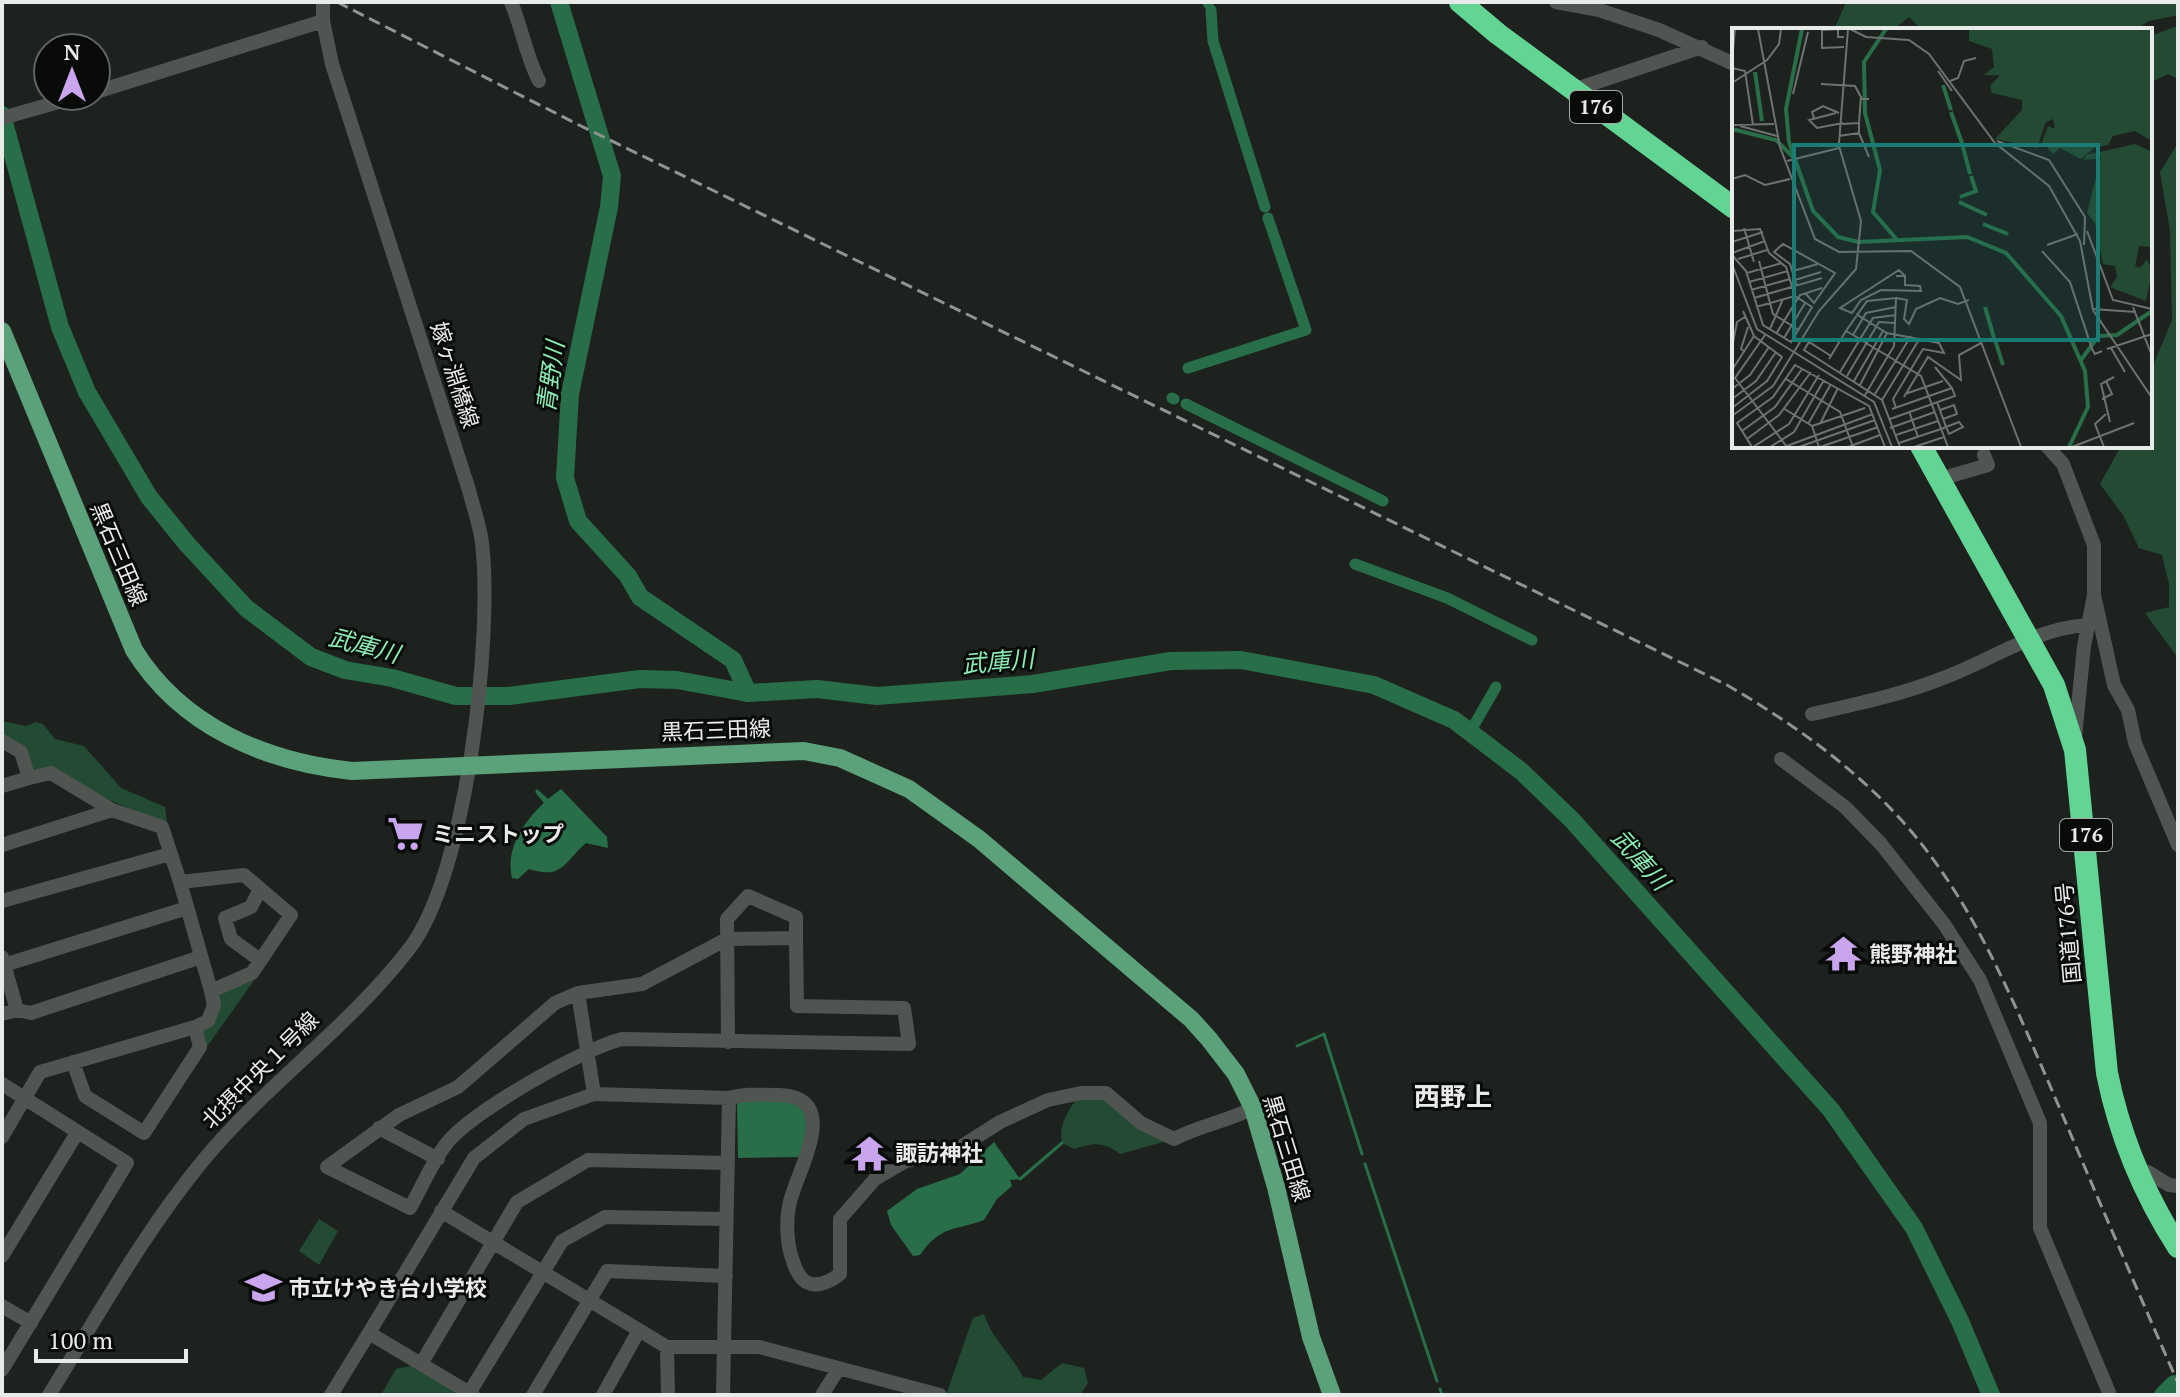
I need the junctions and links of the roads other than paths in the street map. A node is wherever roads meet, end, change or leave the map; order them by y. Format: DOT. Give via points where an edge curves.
graph roads {
  1 [pos="323,2"];
  2 [pos="511,2"];
  3 [pos="1460,2"];
  4 [pos="1556,2"];
  5 [pos="323,21"];
  6 [pos="1702,47"];
  7 [pos="1732,63"];
  8 [pos="539,81"];
  9 [pos="112,87"];
  10 [pos="1573,90"];
  11 [pos="32,109"];
  12 [pos="2,118"];
  13 [pos="1732,207"];
  14 [pos="2,331"];
  15 [pos="1922,448"];
  16 [pos="2049,448"];
  17 [pos="1984,455"];
  18 [pos="1940,479"];
  19 [pos="2094,595"];
  20 [pos="2087,625"];
  21 [pos="2029,638"];
  22 [pos="1812,714"];
  23 [pos="2,741"];
  24 [pos="2075,750"];
  25 [pos="471,759"];
  26 [pos="1781,759"];
  27 [pos="29,778"];
  28 [pos="2,786"];
  29 [pos="112,810"];
  30 [pos="2,845"];
  31 [pos="2178,845"];
  32 [pos="170,854"];
  33 [pos="180,882"];
  34 [pos="260,889"];
  35 [pos="2,901"];
  36 [pos="187,908"];
  37 [pos="796,938"];
  38 [pos="727,939"];
  39 [pos="201,957"];
  40 [pos="260,960"];
  41 [pos="3,961"];
  42 [pos="211,991"];
  43 [pos="578,993"];
  44 [pos="9,1012"];
  45 [pos="195,1027"];
  46 [pos="728,1042"];
  47 [pos="588,1051"];
  48 [pos="73,1062"];
  49 [pos="2,1084"];
  50 [pos="594,1094"];
  51 [pos="729,1098"];
  52 [pos="24,1100"];
  53 [pos="1253,1108"];
  54 [pos="379,1128"];
  55 [pos="77,1133"];
  56 [pos="2,1137"];
  57 [pos="438,1159"];
  58 [pos="728,1163"];
  59 [pos="2140,1173"];
  60 [pos="2178,1186"];
  61 [pos="441,1211"];
  62 [pos="727,1219"];
  63 [pos="493,1243"];
  64 [pos="2178,1247"];
  65 [pos="2,1256"];
  66 [pos="543,1273"];
  67 [pos="726,1276"];
  68 [pos="589,1302"];
  69 [pos="2,1306"];
  70 [pos="31,1323"];
  71 [pos="638,1332"];
  72 [pos="369,1333"];
  73 [pos="724,1346"];
  74 [pos="667,1347"];
  75 [pos="421,1364"];
  76 [pos="839,1368"];
  77 [pos="2,1370"];
  78 [pos="895,1390"];
  79 [pos="334,1391"];
  80 [pos="470,1394"];
  81 [pos="49,1395"];
  82 [pos="350,1395"];
  83 [pos="533,1395"];
  84 [pos="603,1395"];
  85 [pos="668,1395"];
  86 [pos="723,1395"];
  87 [pos="822,1395"];
  88 [pos="940,1395"];
  89 [pos="1332,1395"];
  90 [pos="2110,1395"];
  1 -- 5 [label="street, 嫁ヶ淵橋線"];
  2 -- 8 [label="street"];
  3 -- 10 [label="highway, 176"];
  4 -- 6 [label="street" via="1599,10"];
  5 -- 9 [label="street"];
  5 -- 25 [label="street, 嫁ヶ淵橋線" via="482,542 483,623"];
  6 -- 7 [label="street"];
  6 -- 10 [label="street"];
  10 -- 13 [label="highway, 176"];
  11 -- 12 [label="street"];
  14 -- 25 [label="main road, 黒石三田線" via="124,629 150,676 176,701 262,752 322,768 364,771"];
  15 -- 18 [label="highway, 国道176号 / 176"];
  16 -- 19 [label="street" via="2063,464 2085,513 2094,545"];
  17 -- 18 [label="street" via="1988,465"];
  18 -- 21 [label="highway, 国道176号 / 176"];
  19 -- 20 [label="street"];
  19 -- 31 [label="street" via="2114,685"];
  20 -- 21 [label="street"];
  20 -- 24 [label="street"];
  21 -- 22 [label="street" via="1944,678"];
  21 -- 24 [label="highway, 国道176号 / 176" via="2054,685"];
  23 -- 27 [label="street" via="21,752"];
  24 -- 59 [label="highway, 国道176号 / 176" via="2107,1073 2116,1115"];
  25 -- 53 [label="main road, 黒石三田線" via="804,751 886,776 979,839 1191,1019 1236,1074"];
  25 -- 81 [label="street, 北摂中央１号線" via="441,887 412,946 389,975 244,1114 177,1192"];
  26 -- 90 [label="street" via="1845,807 1881,844 1980,980 2040,1123 2040,1228"];
  27 -- 28 [label="street"];
  27 -- 29 [label="street" via="51,773"];
  29 -- 30 [label="street"];
  29 -- 32 [label="street" via="162,827"];
  32 -- 33 [label="street"];
  32 -- 35 [label="street"];
  33 -- 34 [label="street" via="244,875"];
  33 -- 36 [label="street"];
  34 -- 40 [label="street" via="291,915"];
  34 -- 40 [label="street" via="251,907 225,918 231,939"];
  36 -- 39 [label="street"];
  36 -- 41 [label="street"];
  37 -- 38 [label="street"];
  37 -- 38 [label="street" via="796,917 748,896 727,919"];
  37 -- 46 [label="street" via="797,1006 904,1008 909,1044"];
  38 -- 43 [label="street" via="642,984"];
  38 -- 46 [label="street"];
  39 -- 42 [label="street"];
  39 -- 44 [label="street" via="31,1013"];
  40 -- 42 [label="street" via="252,973"];
  41 -- 44 [label="street"];
  42 -- 45 [label="street" via="214,1005 208,1021"];
  43 -- 47 [label="street"];
  43 -- 54 [label="street" via="531,1020 458,1087"];
  45 -- 48 [label="street"];
  45 -- 48 [label="street" via="200,1047 144,1133 85,1096"];
  46 -- 47 [label="street" via="622,1039"];
  47 -- 50 [label="street"];
  47 -- 57 [label="street" via="480,1115 455,1135"];
  48 -- 52 [label="street" via="40,1072"];
  49 -- 52 [label="street"];
  50 -- 51 [label="street"];
  50 -- 61 [label="street" via="524,1119 496,1138 474,1158"];
  51 -- 53 [label="street" via="793,1097 808,1109 813,1140 788,1208 788,1247 800,1275 820,1285 840,1274 840,1219 875,1179 906,1161 956,1150 1048,1100 1106,1093 1141,1123 1174,1139"];
  51 -- 58 [label="street"];
  52 -- 55 [label="street"];
  52 -- 56 [label="street"];
  53 -- 89 [label="main road, 黒石三田線" via="1311,1337"];
  54 -- 57 [label="street"];
  54 -- 57 [label="street" via="327,1167 410,1208"];
  55 -- 65 [label="street"];
  55 -- 70 [label="street" via="127,1163"];
  58 -- 62 [label="street"];
  58 -- 63 [label="street" via="588,1160 517,1202"];
  59 -- 60 [label="street"];
  59 -- 64 [label="highway, 国道176号 / 176"];
  61 -- 63 [label="street"];
  61 -- 72 [label="street"];
  62 -- 66 [label="street" via="605,1217 562,1241"];
  62 -- 67 [label="street"];
  63 -- 66 [label="street"];
  63 -- 75 [label="street"];
  66 -- 68 [label="street"];
  66 -- 80 [label="street"];
  67 -- 68 [label="street" via="607,1271"];
  67 -- 73 [label="street"];
  68 -- 71 [label="street"];
  68 -- 83 [label="street"];
  69 -- 70 [label="street"];
  70 -- 77 [label="street"];
  71 -- 74 [label="street"];
  71 -- 84 [label="street"];
  72 -- 75 [label="street"];
  72 -- 79 [label="street"];
  73 -- 74 [label="street"];
  73 -- 76 [label="street" via="759,1347"];
  73 -- 86 [label="street"];
  74 -- 85 [label="street"];
  75 -- 80 [label="street"];
  76 -- 78 [label="street"];
  76 -- 87 [label="street"];
  78 -- 88 [label="street"];
  79 -- 82 [label="street"];
}
